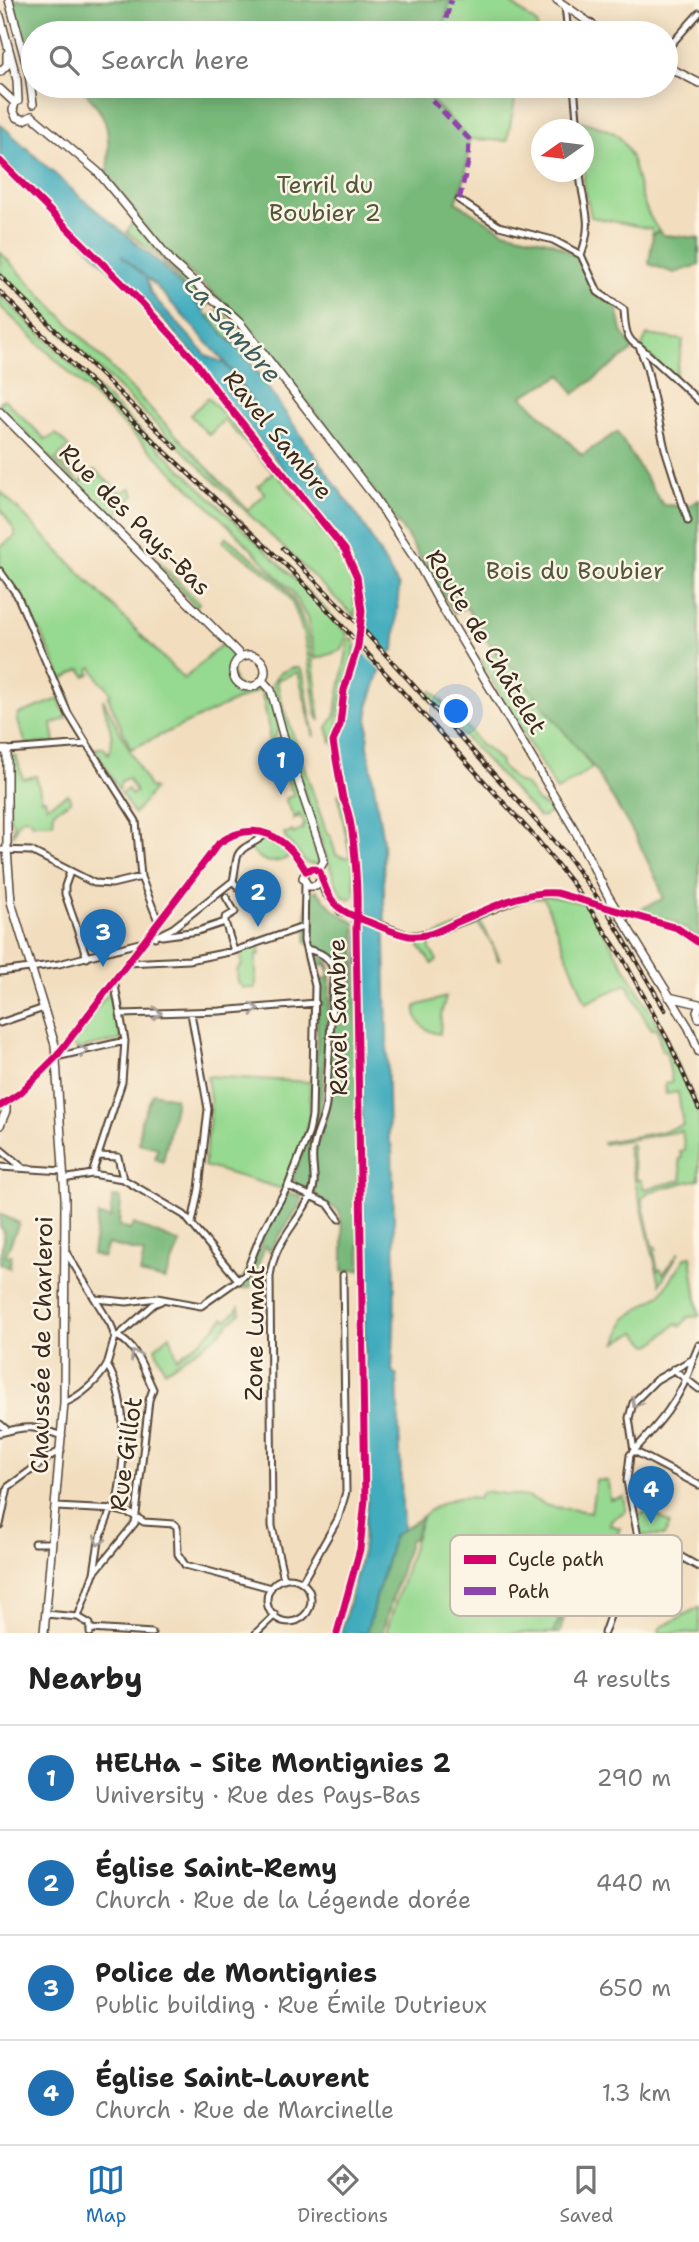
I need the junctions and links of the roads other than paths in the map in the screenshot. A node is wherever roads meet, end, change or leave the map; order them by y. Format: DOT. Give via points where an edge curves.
graph roads {
  1 [pos="9,0"];
  2 [pos="557,0"];
  3 [pos="565,6"];
  4 [pos="699,13"];
  5 [pos="0,16"];
  6 [pos="567,21"];
  7 [pos="587,21"];
  8 [pos="4,29"];
  9 [pos="678,37"];
  10 [pos="21,44"];
  11 [pos="0,72"];
  12 [pos="678,72"];
  13 [pos="699,83"];
  14 [pos="0,89"];
  15 [pos="32,98"];
  16 [pos="575,98"];
  17 [pos="17,102"];
  18 [pos="33,104"];
  19 [pos="32,116"];
  20 [pos="577,119"];
  21 [pos="582,182"];
  22 [pos="459,200"];
  23 [pos="581,256"];
  24 [pos="639,346"];
  25 [pos="699,401"];
  26 [pos="0,412"];
  27 [pos="688,521"];
  28 [pos="0,572"];
  29 [pos="242,657"];
  30 [pos="262,680"];
  31 [pos="88,744"];
  32 [pos="4,750"];
  33 [pos="266,833"];
  34 [pos="3,850"];
  35 [pos="306,870"];
  36 [pos="318,871"];
  37 [pos="70,872"];
  38 [pos="141,877"];
  39 [pos="233,881"];
  40 [pos="313,884"];
  41 [pos="226,897"];
  42 [pos="247,905"];
  43 [pos="158,921"];
  44 [pos="225,922"];
  45 [pos="303,928"];
  46 [pos="149,939"];
  47 [pos="699,943"];
  48 [pos="306,949"];
  49 [pos="234,951"];
  50 [pos="87,958"];
  51 [pos="127,963"];
  52 [pos="31,967"];
  53 [pos="0,972"];
  54 [pos="114,980"];
  55 [pos="669,996"];
  56 [pos="316,1003"];
  57 [pos="698,1004"];
  58 [pos="44,1008"];
  59 [pos="191,1013"];
  60 [pos="122,1014"];
  61 [pos="682,1017"];
  62 [pos="699,1018"];
  63 [pos="0,1023"];
  64 [pos="695,1032"];
  65 [pos="125,1041"];
  66 [pos="699,1050"];
  67 [pos="55,1057"];
  68 [pos="3,1105"];
  69 [pos="0,1125"];
  70 [pos="0,1149"];
  71 [pos="99,1156"];
  72 [pos="0,1167"];
  73 [pos="23,1168"];
  74 [pos="92,1174"];
  75 [pos="63,1175"];
  76 [pos="122,1179"];
  77 [pos="288,1186"];
  78 [pos="310,1197"];
  79 [pos="340,1219"];
  80 [pos="192,1223"];
  81 [pos="66,1252"];
  82 [pos="343,1275"];
  83 [pos="239,1281"];
  84 [pos="96,1299"];
  85 [pos="161,1301"];
  86 [pos="117,1337"];
  87 [pos="699,1345"];
  88 [pos="693,1359"];
  89 [pos="107,1365"];
  90 [pos="673,1369"];
  91 [pos="687,1380"];
  92 [pos="699,1389"];
  93 [pos="64,1403"];
  94 [pos="0,1424"];
  95 [pos="8,1431"];
  96 [pos="0,1433"];
  97 [pos="62,1436"];
  98 [pos="61,1451"];
  99 [pos="634,1451"];
  100 [pos="699,1485"];
  101 [pos="56,1507"];
  102 [pos="113,1510"];
  103 [pos="137,1517"];
  104 [pos="0,1525"];
  105 [pos="638,1535"];
  106 [pos="34,1543"];
  107 [pos="52,1543"];
  108 [pos="682,1557"];
  109 [pos="699,1567"];
  110 [pos="94,1573"];
  111 [pos="284,1578"];
  112 [pos="302,1581"];
  113 [pos="271,1588"];
  114 [pos="46,1614"];
  115 [pos="275,1615"];
  116 [pos="610,1616"];
  117 [pos="78,1617"];
  118 [pos="90,1631"];
  119 [pos="44,1633"];
  120 [pos="152,1633"];
  121 [pos="256,1633"];
  122 [pos="604,1633"];
  1 -- 10 [label="main road"];
  2 -- 3 [label="main road"];
  3 -- 6 [label="street"];
  3 -- 7 [label="main road"];
  4 -- 9 [label="street"];
  5 -- 8 [label="main road"];
  8 -- 11 [label="main road" via="8,61"];
  8 -- 17 [label="main road" via="17,80"];
  12 -- 13 [label="main road"];
  14 -- 17 [label="main road"];
  15 -- 18 [label="main road"];
  16 -- 20 [label="street"];
  17 -- 18 [label="main road" via="26,99"];
  17 -- 19 [label="main road" via="16,117"];
  18 -- 19 [label="main road"];
  19 -- 55 [label="main road, Route de Châtelet" via="98,172 173,263 240,323 373,495 419,565"];
  21 -- 23 [label="street" via="589,221"];
  22 -- 23 [label="street" via="499,226 554,240"];
  23 -- 24 [label="street" via="598,292 624,310 627,336"];
  24 -- 25 [label="street"];
  24 -- 27 [label="street"];
  26 -- 29 [label="main road, Rue des Pays-Bas"];
  28 -- 31 [label="street" via="17,595 68,713"];
  29 -- 30 [label="main road, Rue des Pays-Bas" via="252,655 261,660"];
  29 -- 30 [label="main road" via="233,669 235,679 248,687"];
  30 -- 36 [label="main road, Rue des Pays-Bas" via="271,690 322,852 324,861"];
  31 -- 32 [label="street"];
  31 -- 38 [label="street" via="136,821"];
  32 -- 34 [label="main road, Chaussée de Charleroi"];
  33 -- 35 [label="main road" via="284,843"];
  33 -- 39 [label="street" via="238,855"];
  33 -- 43 [label="main road" via="249,830 219,842"];
  34 -- 37 [label="street" via="31,851"];
  34 -- 52 [label="main road, Chaussée de Charleroi" via="13,914"];
  35 -- 36 [label="main road"];
  35 -- 40 [label="main road" via="303,878"];
  36 -- 40 [label="main road, Rue des Pays-Bas"];
  37 -- 38 [label="street" via="103,884"];
  37 -- 50 [label="street" via="65,894"];
  38 -- 43 [label="street"];
  39 -- 42 [label="street"];
  39 -- 46 [label="street" via="173,928"];
  40 -- 45 [label="street" via="304,898"];
  40 -- 47 [label="main road, bridge" via="354,917 399,933 433,933 535,892 557,893 677,928"];
  41 -- 44 [label="street" via="235,912"];
  43 -- 46 [label="main road"];
  44 -- 46 [label="street"];
  44 -- 49 [label="street"];
  45 -- 48 [label="street"];
  45 -- 49 [label="street"];
  46 -- 50 [label="street"];
  46 -- 51 [label="main road"];
  48 -- 56 [label="street"];
  48 -- 78 [label="street, Zone Lumat" via="328,958 334,971 326,1105 313,1149 315,1181"];
  49 -- 51 [label="street" via="181,961"];
  50 -- 52 [label="street"];
  51 -- 54 [label="main road"];
  52 -- 53 [label="street"];
  52 -- 58 [label="main road, Chaussée de Charleroi"];
  54 -- 60 [label="street"];
  54 -- 67 [label="main road"];
  55 -- 57 [label="main road"];
  55 -- 61 [label="main road, Route de Châtelet"];
  59 -- 56 [label="street, one-way"];
  56 -- 77 [label="street" via="312,1116"];
  57 -- 61 [label="main road" via="687,1008"];
  57 -- 62 [label="main road"];
  58 -- 63 [label="street"];
  58 -- 67 [label="main road, Chaussée de Charleroi"];
  60 -- 59 [label="street, one-way"];
  59 -- 80 [label="street" via="208,1109"];
  60 -- 65 [label="street"];
  61 -- 64 [label="main road, Route de Châtelet"];
  64 -- 66 [label="main road, Route de Châtelet"];
  67 -- 65 [label="street, one-way"];
  65 -- 71 [label="street" via="122,1082"];
  67 -- 68 [label="main road"];
  67 -- 75 [label="main road, Chaussée de Charleroi"];
  68 -- 69 [label="main road" via="6,1111"];
  70 -- 73 [label="street"];
  71 -- 74 [label="street"];
  71 -- 76 [label="street" via="118,1157"];
  72 -- 73 [label="street"];
  73 -- 75 [label="street"];
  74 -- 75 [label="street"];
  74 -- 76 [label="street"];
  75 -- 81 [label="main road, Chaussée de Charleroi"];
  76 -- 80 [label="street"];
  77 -- 78 [label="street"];
  77 -- 83 [label="street"];
  78 -- 79 [label="street" via="328,1204"];
  78 -- 111 [label="street, Zone Lumat" via="276,1249 270,1277 272,1526"];
  80 -- 83 [label="street"];
  81 -- 84 [label="street, Rue Gillot"];
  81 -- 93 [label="main road, Chaussée de Charleroi"];
  82 -- 112 [label="street" via="346,1492 338,1519"];
  83 -- 85 [label="street" via="203,1305"];
  84 -- 85 [label="street"];
  84 -- 86 [label="street, Rue Gillot"];
  85 -- 86 [label="street"];
  86 -- 89 [label="street"];
  103 -- 86 [label="street, Rue Gillot, one-way" via="153,1389 133,1350"];
  87 -- 88 [label="street"];
  88 -- 90 [label="street"];
  88 -- 91 [label="street"];
  89 -- 93 [label="street"];
  89 -- 102 [label="street" via="121,1405 121,1474"];
  90 -- 91 [label="street"];
  90 -- 99 [label="street, one-way" via="647,1387 630,1410"];
  91 -- 92 [label="street"];
  91 -- 99 [label="street"];
  93 -- 97 [label="main road, Chaussée de Charleroi"];
  94 -- 95 [label="street"];
  95 -- 96 [label="street"];
  95 -- 97 [label="street" via="37,1427"];
  97 -- 98 [label="main road, Chaussée de Charleroi"];
  98 -- 101 [label="main road, Chaussée de Charleroi"];
  98 -- 104 [label="street" via="8,1487"];
  99 -- 100 [label="street"];
  99 -- 105 [label="street" via="627,1481"];
  101 -- 102 [label="street"];
  101 -- 107 [label="main road, Chaussée de Charleroi"];
  102 -- 103 [label="street"];
  102 -- 110 [label="street, one-way" via="99,1541"];
  103 -- 110 [label="street, Rue Gillot"];
  103 -- 113 [label="street" via="144,1522 174,1524 179,1558 189,1567"];
  106 -- 107 [label="street"];
  107 -- 114 [label="main road, Chaussée de Charleroi"];
  108 -- 109 [label="street"];
  110 -- 117 [label="street"];
  111 -- 112 [label="street"];
  111 -- 113 [label="street"];
  112 -- 115 [label="street" via="311,1595 307,1612 290,1621"];
  113 -- 115 [label="street" via="269,1605"];
  114 -- 117 [label="street"];
  114 -- 119 [label="main road, Chaussée de Charleroi"];
  115 -- 121 [label="street"];
  116 -- 122 [label="street"];
  117 -- 118 [label="street" via="90,1624"];
  118 -- 120 [label="street"];
}
